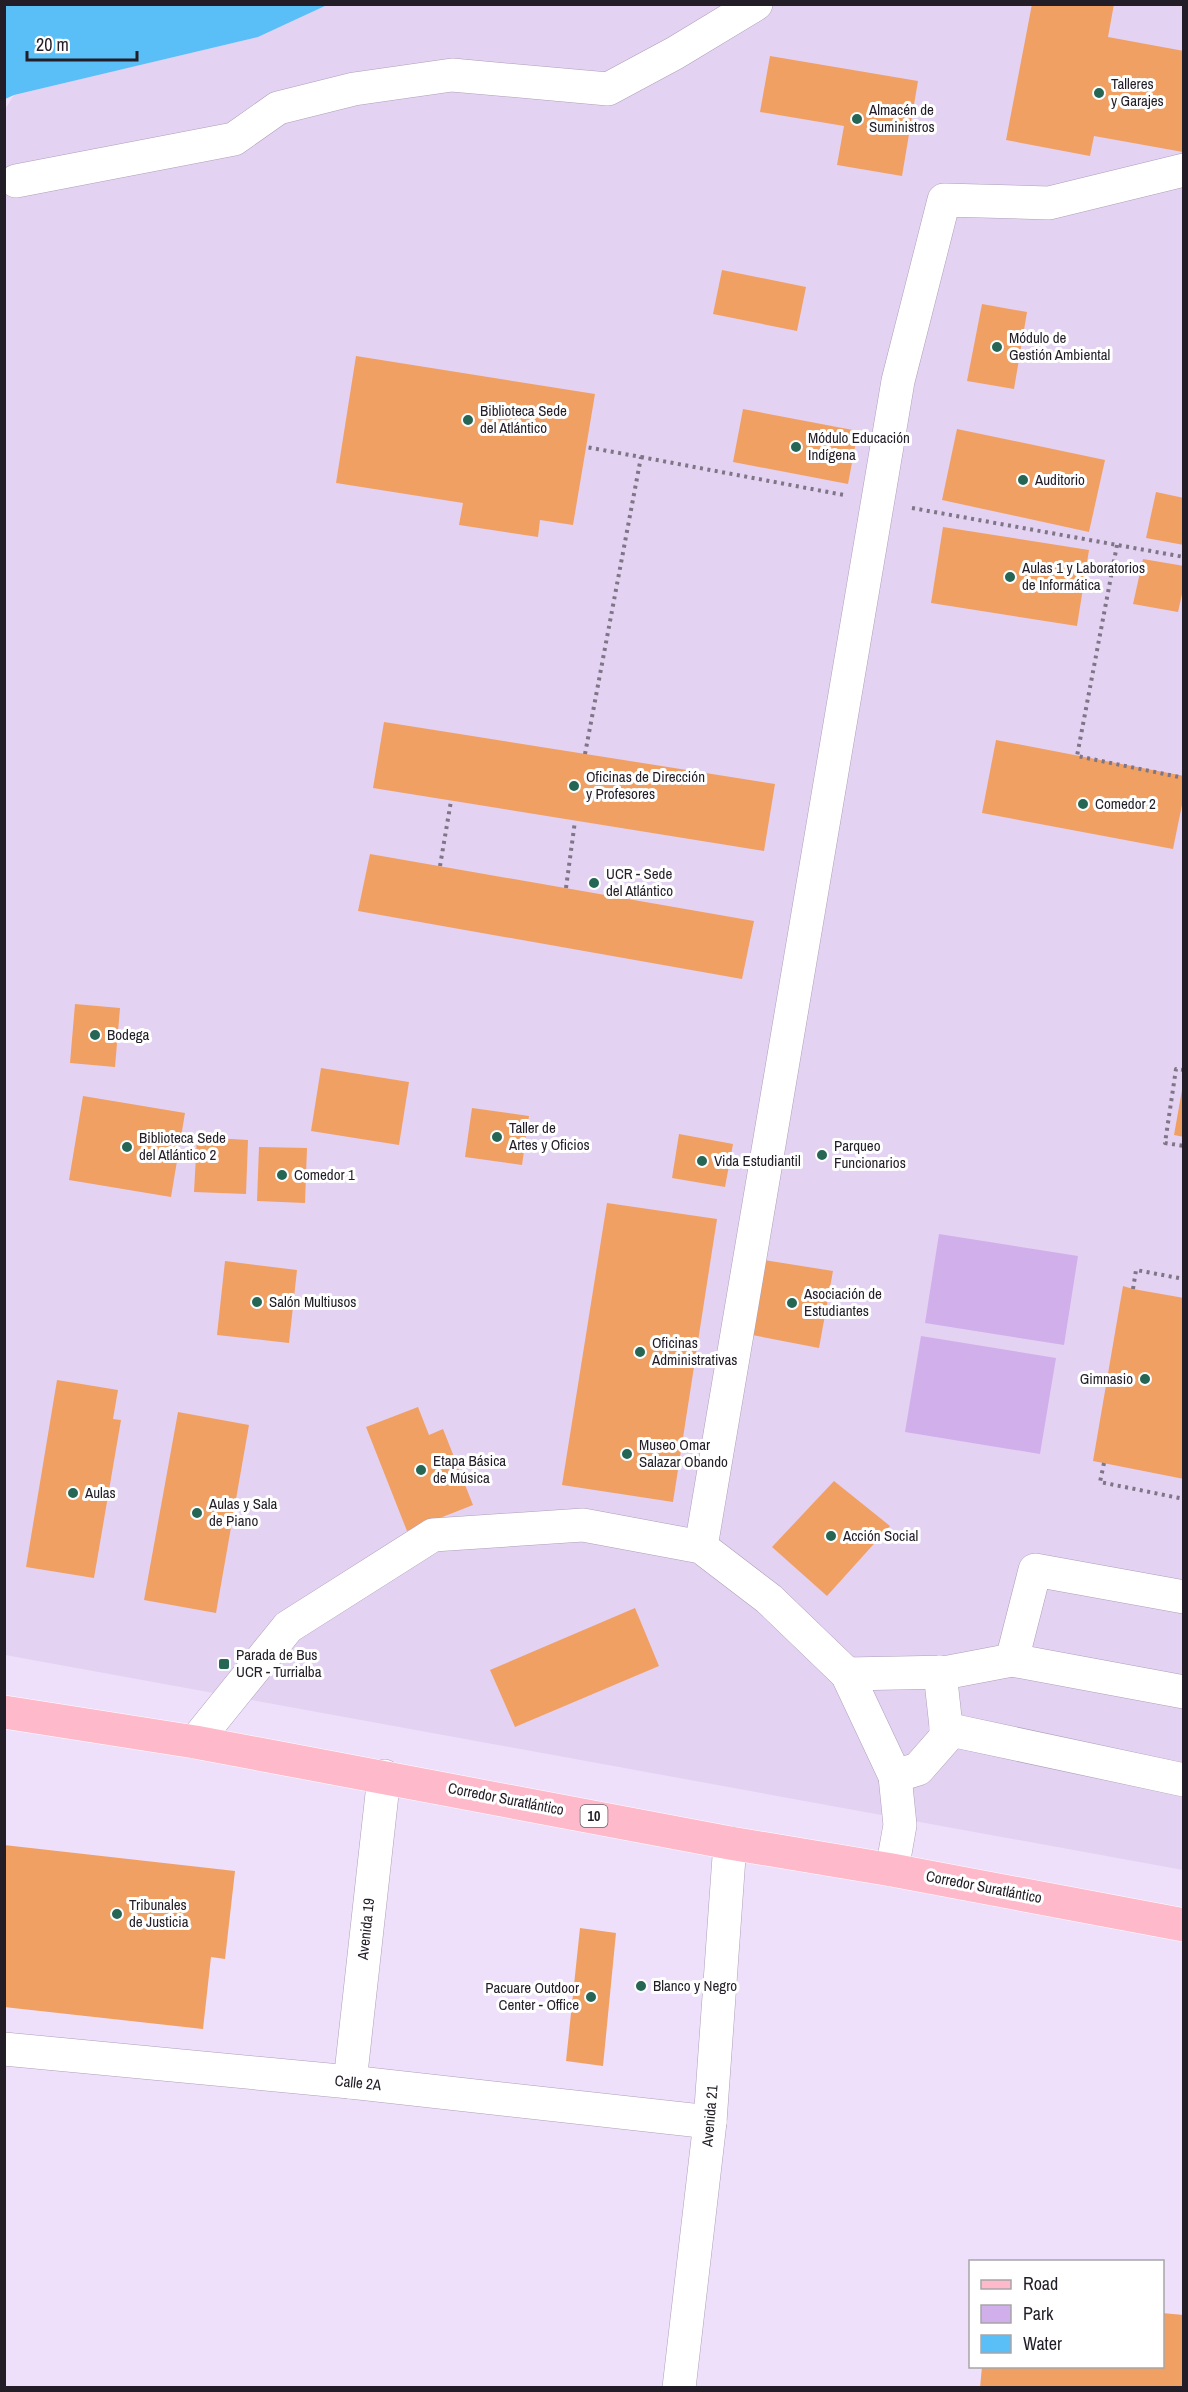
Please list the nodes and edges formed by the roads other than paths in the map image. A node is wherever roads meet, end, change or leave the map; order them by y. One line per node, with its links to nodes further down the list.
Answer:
1 (756, 4): 3 (street)
2 (1184, 170): 4 (street)
3 (16, 181)
4 (701, 1547): 8 (street); 12 (street)
5 (1184, 1597): 6 (street)
6 (1012, 1660): 7 (street); 9 (street)
7 (940, 1672): 8 (street); 11 (street)
8 (848, 1674): 14 (street)
9 (1184, 1692)
10 (4, 1712): 12 (main road, Corredor Suratlántico / 10)
11 (946, 1730): 14 (street); 15 (street)
12 (195, 1742): 13 (main road, Corredor Suratlántico / 10)
13 (384, 1776): 16 (main road, Corredor Suratlántico / 10); 20 (street, Avenida 19)
14 (895, 1776): 17 (street)
15 (1184, 1780)
16 (730, 1843): 17 (main road, Corredor Suratlántico / 10); 21 (street, Avenida 21)
17 (892, 1870): 18 (main road, Corredor Suratlántico / 10)
18 (1184, 1925)
19 (4, 2049): 20 (street, Calle 2A)
20 (350, 2082): 21 (street, Calle 2A)
21 (710, 2122): 22 (street, Avenida 21)
22 (679, 2388)

